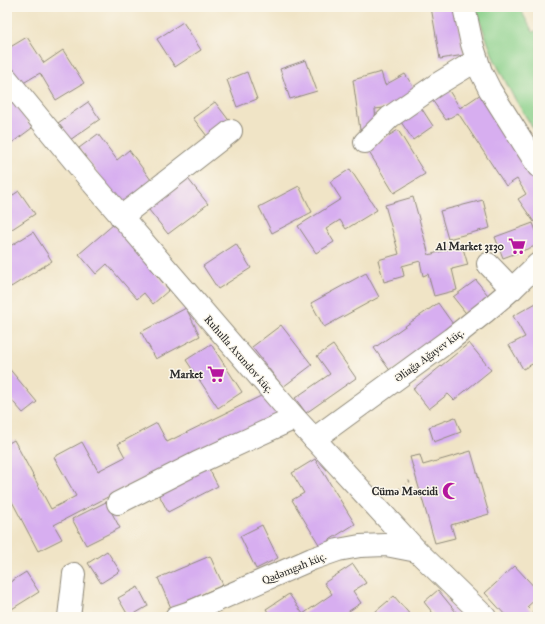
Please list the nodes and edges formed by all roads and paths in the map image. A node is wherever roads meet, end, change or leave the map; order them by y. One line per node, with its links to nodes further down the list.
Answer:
1 (464, 7): 2 (street)
2 (477, 60): 5 (street); 6 (street)
3 (7, 79): 7 (street, Ruhulla Axundov küç.)
4 (231, 131): 7 (street)
5 (365, 142)
6 (538, 166)
7 (121, 217): 11 (street, Ruhulla Axundov küç.)
8 (488, 264): 10 (street)
9 (538, 264): 10 (street, Əliağa Ağayev küç.)
10 (512, 289): 12 (street, Əliağa Ağayev küç.)
11 (295, 418): 12 (street, Ruhulla Axundov küç.); 13 (street)
12 (314, 439): 14 (street, Ruhulla Axundov küç.)
13 (118, 503)
14 (376, 507): 15 (street); 16 (street, Ruhulla Axundov küç.)
15 (360, 546): 16 (street, Qədəmgah küç.); 19 (street, Qədəmgah küç.)
16 (417, 551): 20 (street, Ruhulla Axundov küç.)
17 (74, 574): 18 (street)
18 (69, 617)
19 (176, 617)
20 (485, 617)

